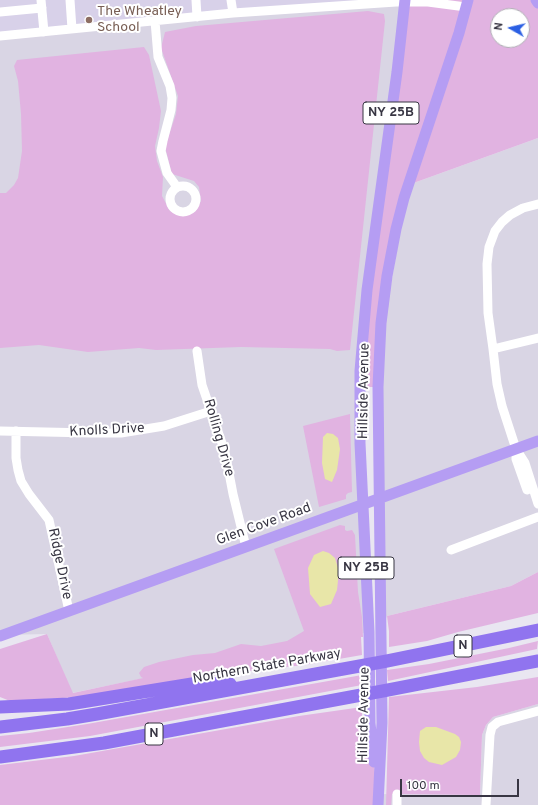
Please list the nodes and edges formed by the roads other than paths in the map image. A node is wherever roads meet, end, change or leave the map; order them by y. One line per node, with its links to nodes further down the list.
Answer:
1 (70, 0): 14 (street)
2 (196, 0): 12 (street)
3 (231, 0): 11 (street)
4 (536, 0): 7 (main road)
5 (405, 1): 6 (street); 9 (street); 29 (main road, Hillside Avenue / NY 25B)
6 (355, 3): 11 (street)
7 (538, 3)
8 (42, 4): 10 (street); 15 (street)
9 (467, 4): 27 (main road, Hillside Avenue / NY 25B)
10 (0, 12)
11 (233, 13): 12 (street)
12 (197, 17): 13 (street)
13 (155, 21): 14 (street); 17 (street)
14 (72, 29): 15 (street)
15 (44, 32): 16 (street)
16 (0, 36)
17 (177, 187)
18 (538, 204): 20 (street)
19 (538, 338): 20 (street)
20 (493, 349): 26 (street)
21 (197, 351): 22 (street, Rolling Drive)
22 (211, 411): 24 (street, Knolls Drive); 32 (street, Rolling Drive)
23 (0, 431): 24 (street, Knolls Drive)
24 (16, 431): 34 (street, Ridge Drive)
25 (538, 441): 26 (main road, Glen Cove Road)
26 (516, 449): 27 (main road, Glen Cove Road); 28 (street); 30 (street)
27 (380, 499): 29 (main road, Glen Cove Road); 44 (main road, Hillside Avenue / NY 25B)
28 (538, 504)
29 (363, 505): 32 (main road, Glen Cove Road); 44 (main road, Hillside Avenue / NY 25B)
30 (538, 514)
31 (538, 517): 33 (street)
32 (246, 547): 34 (main road, Glen Cove Road)
33 (451, 550)
34 (69, 611): 36 (main road, Glen Cove Road)
35 (538, 630): 38 (highway, Northern State Parkway / N)
36 (0, 636)
37 (538, 661): 42 (highway, N)
38 (254, 685): 39 (highway); 41 (highway, Northern State Parkway / N)
39 (3, 706)
40 (538, 711): 46 (street)
41 (0, 727)
42 (0, 757)
43 (397, 794): 45 (street)
44 (378, 800)
45 (396, 805)
46 (486, 805)

